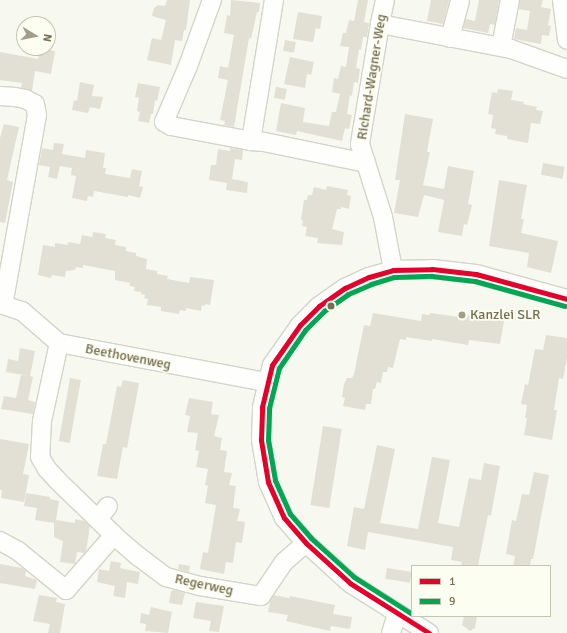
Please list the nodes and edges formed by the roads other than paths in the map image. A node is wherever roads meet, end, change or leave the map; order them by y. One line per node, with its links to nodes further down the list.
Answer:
1 (212, 0): 13 (street)
2 (274, 0): 13 (street)
3 (385, 0): 7 (street, Richard-Wagner-Weg)
4 (460, 0): 8 (street)
5 (510, 0): 10 (street)
6 (562, 0): 9 (street)
7 (380, 24): 8 (street); 14 (street, Richard-Wagner-Weg)
8 (450, 38): 10 (street)
9 (567, 40)
10 (501, 47): 11 (street)
11 (567, 69)
12 (0, 96): 17 (street)
13 (251, 141): 14 (street)
14 (366, 163): 15 (street, Richard-Wagner-Weg)
15 (393, 270): 16 (street); 19 (street)
16 (567, 299)
17 (1, 305): 18 (street)
18 (58, 343): 19 (street, Beethovenweg); 20 (street, Regerweg)
19 (266, 382): 22 (street)
20 (114, 535): 21 (street); 22 (street, Regerweg)
21 (0, 541)
22 (306, 543): 23 (street)
23 (397, 614): 24 (street); 25 (street)
24 (391, 633)
25 (429, 633)

